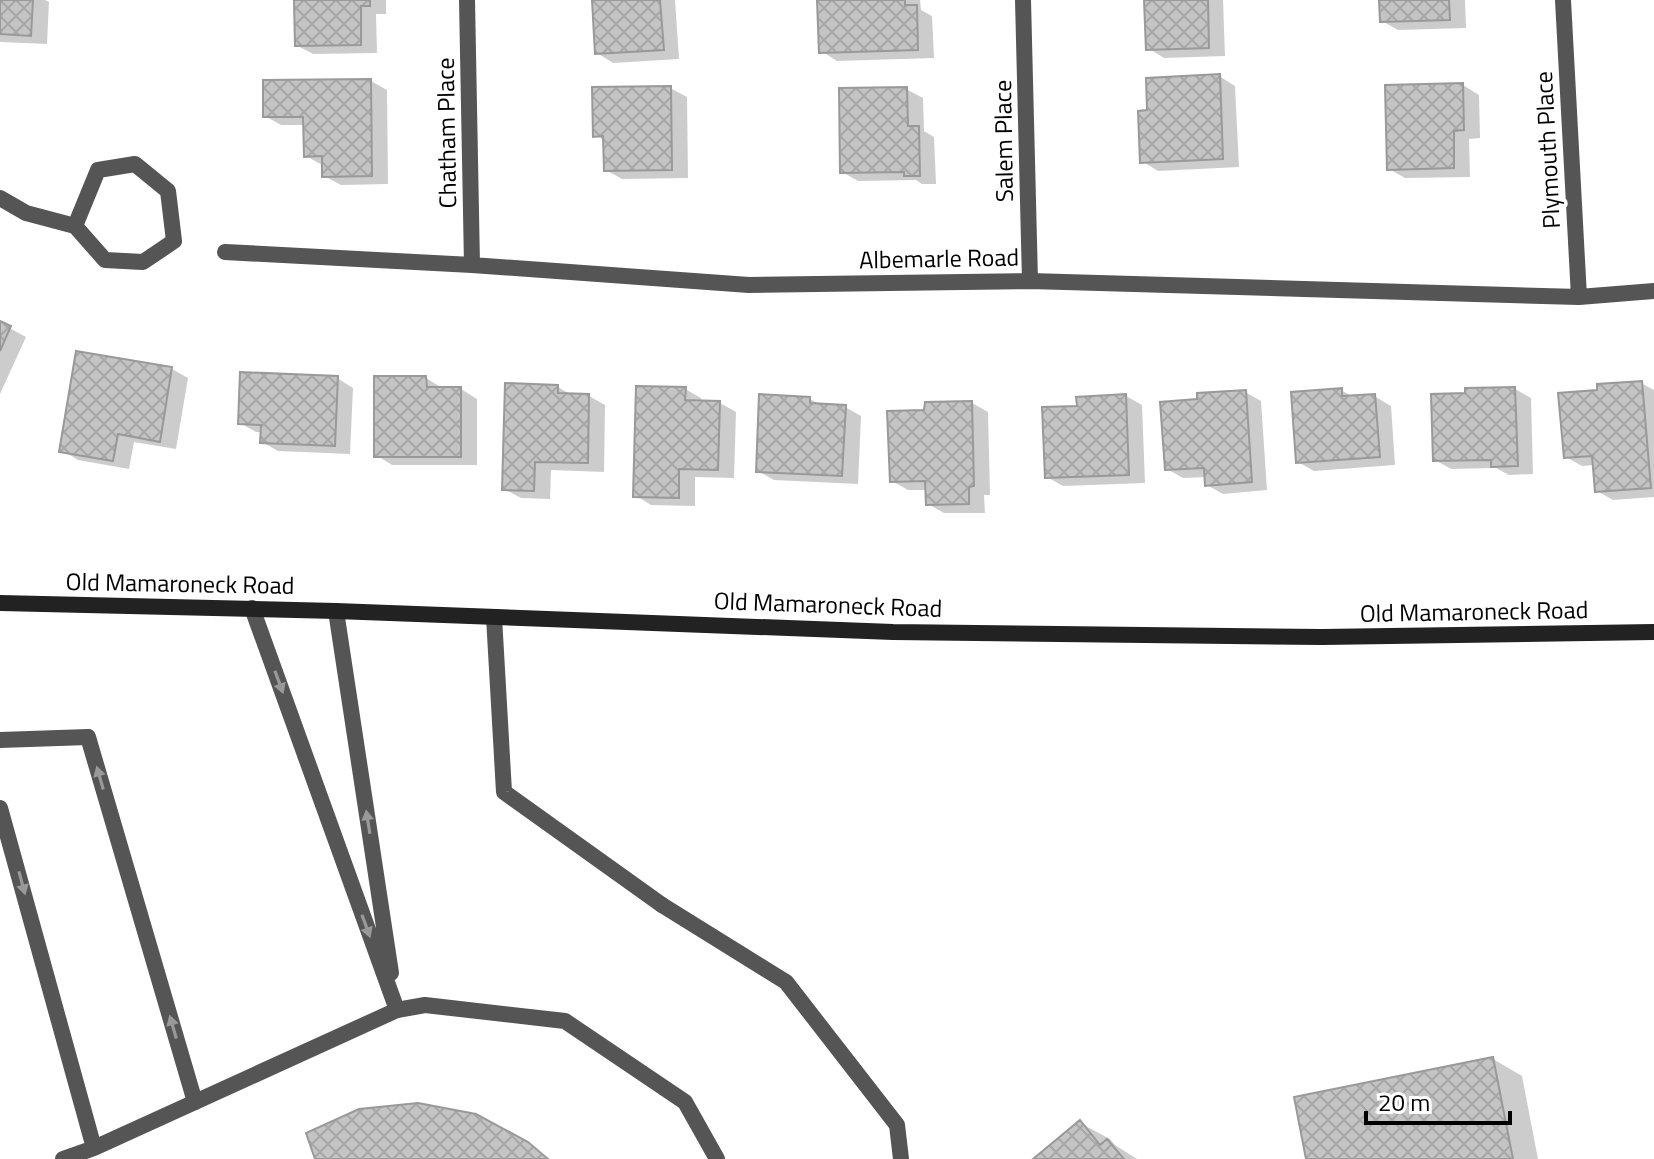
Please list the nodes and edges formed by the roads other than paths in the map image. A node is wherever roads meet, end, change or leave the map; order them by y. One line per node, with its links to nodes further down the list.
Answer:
1 (467, 0): 7 (street, Chatham Place)
2 (1023, 0): 8 (street, Salem Place)
3 (1563, 0): 10 (street, Plymouth Place)
4 (0, 198): 5 (street)
5 (75, 226): 5 (street)
6 (225, 252): 7 (street, Albemarle Road)
7 (472, 265): 8 (street, Albemarle Road)
8 (1030, 281): 10 (street, Albemarle Road)
9 (1654, 291): 10 (street, Albemarle Road)
10 (1579, 297)
11 (0, 603): 12 (main road, Old Mamaroneck Road)
12 (252, 608): 13 (main road, Old Mamaroneck Road); 18 (street, one-way to 18)
13 (336, 611): 14 (main road, Old Mamaroneck Road); 18 (street, one-way to 13)
14 (494, 617): 15 (main road, Old Mamaroneck Road); 23 (street)
15 (1654, 632)
16 (0, 740): 19 (street, one-way to 16)
17 (0, 808): 20 (street, one-way to 20)
18 (397, 1010): 19 (street); 22 (street)
19 (195, 1102): 20 (street)
20 (94, 1148): 21 (street)
21 (63, 1159)
22 (717, 1159)
23 (901, 1159)

